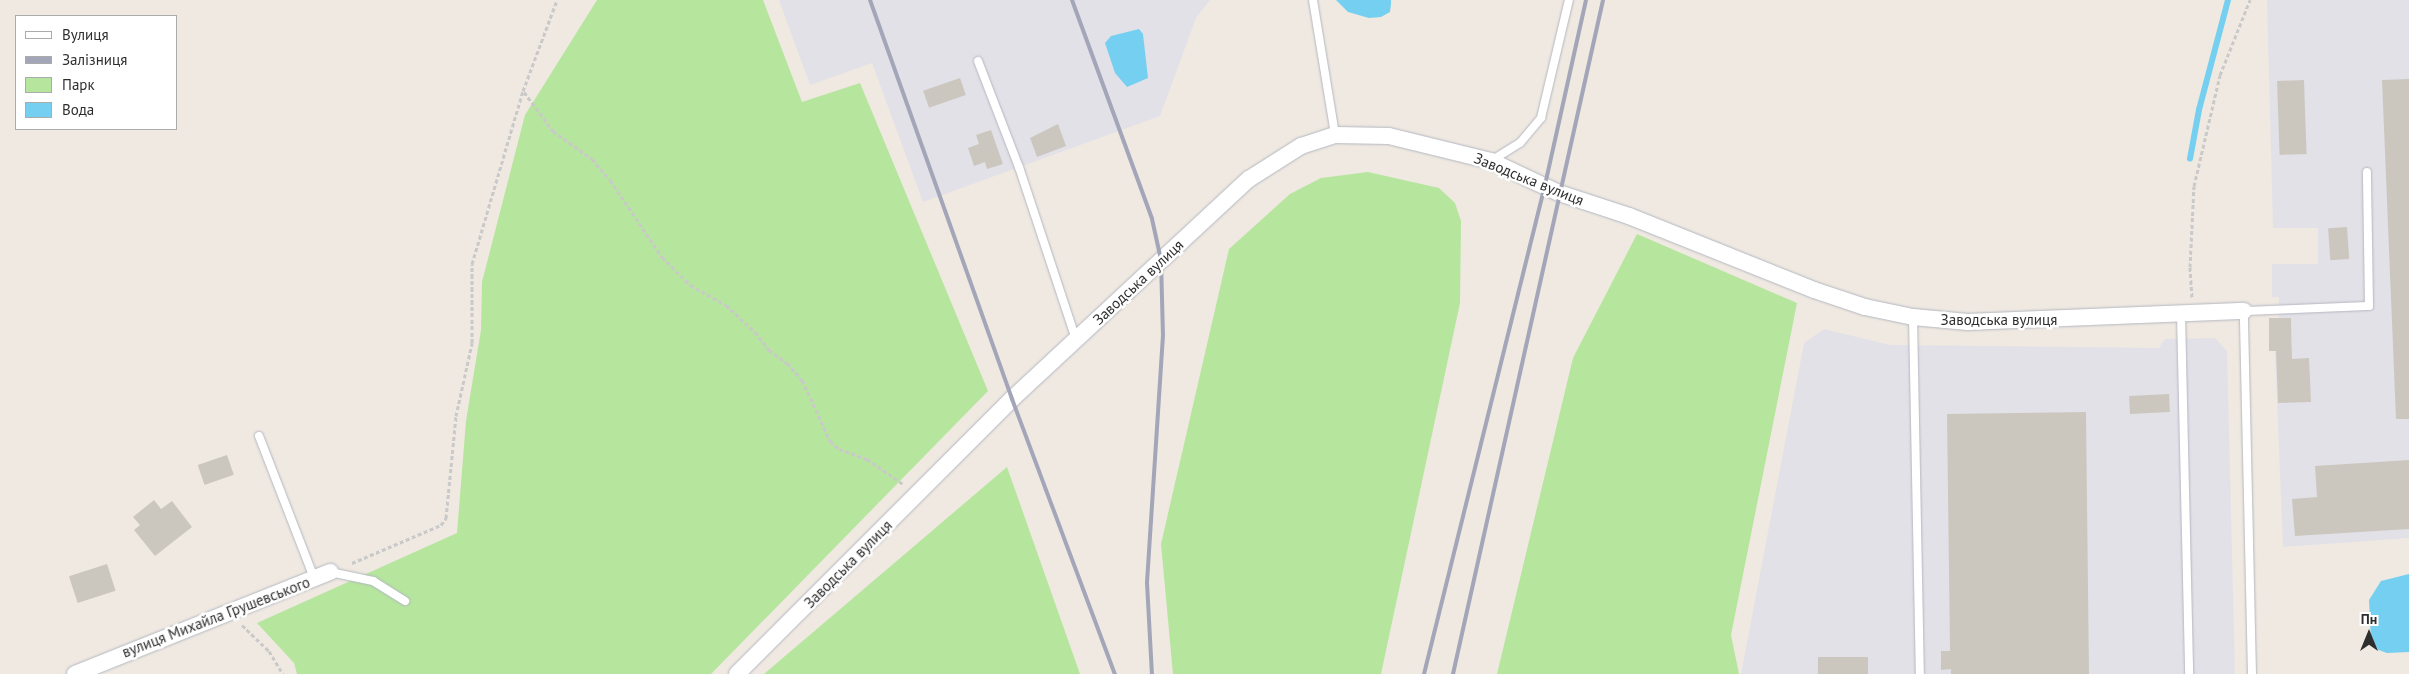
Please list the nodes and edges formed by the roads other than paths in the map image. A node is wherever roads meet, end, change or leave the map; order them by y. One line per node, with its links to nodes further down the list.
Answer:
1 (1313, 0): 4 (lane)
2 (1569, 0): 5 (lane)
3 (978, 60): 10 (lane)
4 (1335, 135): 5 (street, Заводська вулиця); 10 (street, Заводська вулиця)
5 (1491, 161): 9 (street, Заводська вулиця)
6 (2367, 172): 8 (lane)
7 (2187, 311): 8 (street, Заводська вулиця); 9 (street, Заводська вулиця); 18 (lane)
8 (2244, 311): 19 (lane)
9 (1913, 317): 17 (lane)
10 (1076, 339): 16 (street, Заводська вулиця)
11 (259, 436): 13 (lane)
12 (330, 572): 13 (street, вулиця Михайла Грушевського); 14 (lane)
13 (314, 578): 15 (street, вулиця Михайла Грушевського)
14 (405, 601)
15 (75, 674)
16 (737, 674)
17 (1920, 674)
18 (2189, 674)
19 (2252, 674)

